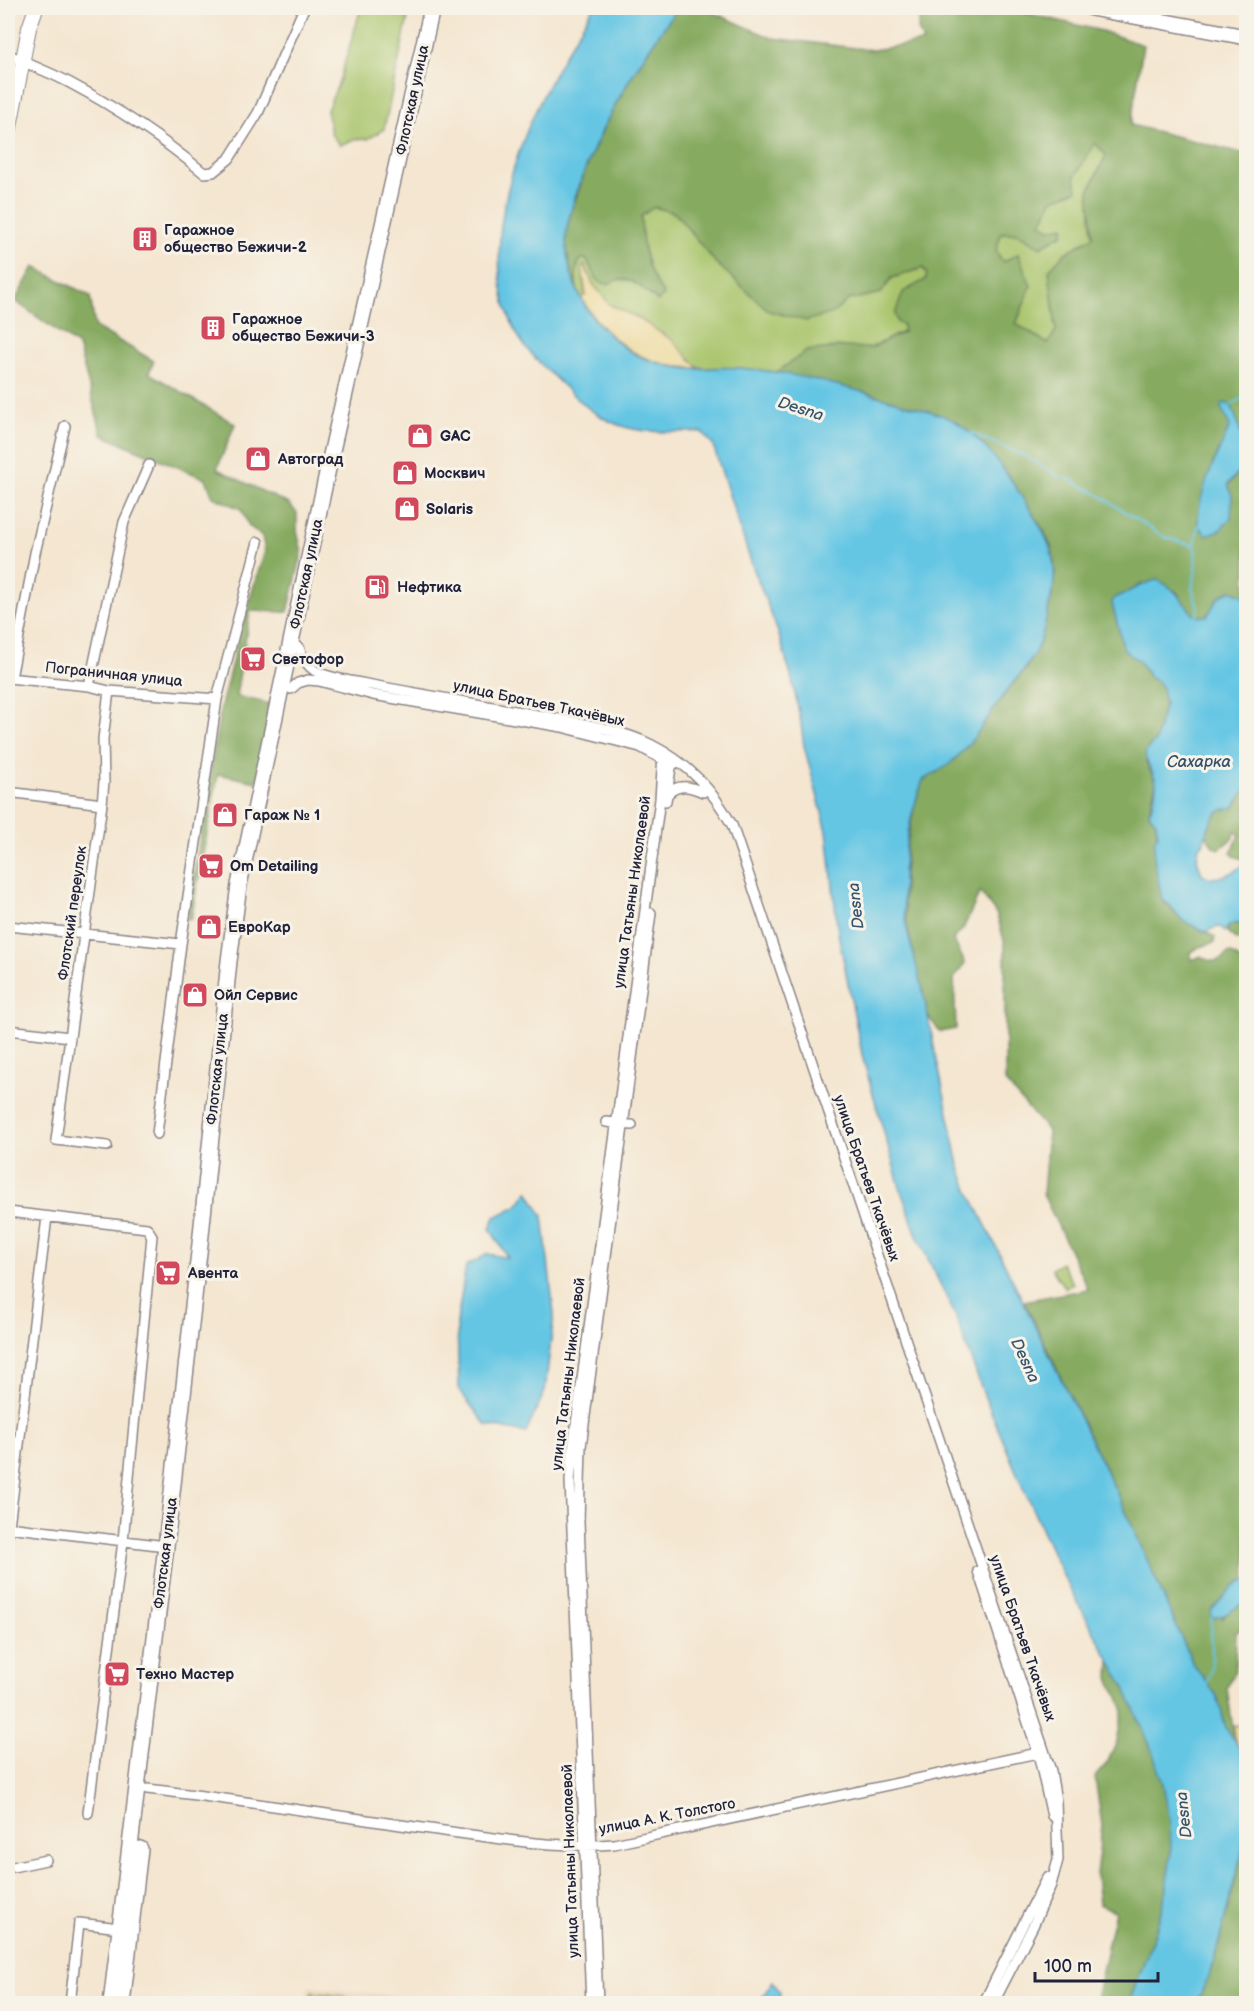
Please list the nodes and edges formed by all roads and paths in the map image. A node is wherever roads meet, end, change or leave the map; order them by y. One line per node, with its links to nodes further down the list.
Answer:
1 (36, 8): 10 (street)
2 (304, 8): 10 (street)
3 (432, 8): 39 (main road, Флотская улица)
4 (441, 8): 15 (main road, Флотская улица)
5 (1092, 8): 7 (main road)
6 (1127, 8): 7 (main road)
7 (1142, 16): 8 (main road)
8 (1246, 37)
9 (8, 54): 10 (street)
10 (22, 62): 11 (street)
11 (8, 137)
12 (65, 426): 16 (street)
13 (149, 465): 17 (street)
14 (258, 542): 20 (street)
15 (299, 647): 18 (main road, Флотская улица); 21 (street, улица Братьев Ткачёвых)
16 (9, 678): 17 (street, Пограничная улица)
17 (89, 686): 19 (street, Пограничная улица)
18 (291, 689): 21 (street, улица Братьев Ткачёвых); 41 (main road, Флотская улица)
19 (109, 691): 20 (street, Пограничная улица); 25 (street, Флотский переулок)
20 (217, 699): 28 (street)
21 (665, 757): 23 (street, улица Братьев Ткачёвых); 24 (street, улица Татьяны Николаевой); 24 (street); 40 (street, улица Братьев Ткачёвых)
22 (8, 792): 25 (street)
23 (704, 792): 24 (street); 40 (street, улица Братьев Ткачёвых)
24 (664, 795): 32 (street, улица Татьяны Николаевой)
25 (102, 804): 27 (street, Флотский переулок)
26 (8, 926): 27 (street)
27 (84, 935): 28 (street); 30 (street, Флотский переулок)
28 (181, 944): 33 (street)
29 (8, 1030): 30 (street)
30 (70, 1037): 34 (street, Флотский переулок)
31 (606, 1122): 32 (street)
32 (624, 1124): 43 (street, улица Татьяны Николаевой)
33 (157, 1134)
34 (107, 1146)
35 (8, 1212): 36 (street)
36 (47, 1217): 37 (street); 38 (street)
37 (8, 1529): 38 (street)
38 (123, 1541): 39 (street); 42 (street)
39 (166, 1546): 46 (main road, Флотская улица)
40 (1041, 1752): 43 (street, улица А. К. Толстого); 52 (street, улица Братьев Ткачёвых); 53 (street, улица Братьев Ткачёвых)
41 (147, 1789): 43 (street, улица А. К. Толстого); 49 (main road, Флотская улица)
42 (88, 1813)
43 (588, 1846): 50 (street, улица Татьяны Николаевой); 51 (street, улица Татьяны Николаевой)
44 (46, 1860): 45 (street)
45 (8, 1868)
46 (119, 1928): 47 (street); 48 (main road, Флотская улица)
47 (70, 2004)
48 (111, 2004)
49 (122, 2004)
50 (591, 2004)
51 (598, 2004)
52 (982, 2004)
53 (993, 2004)

